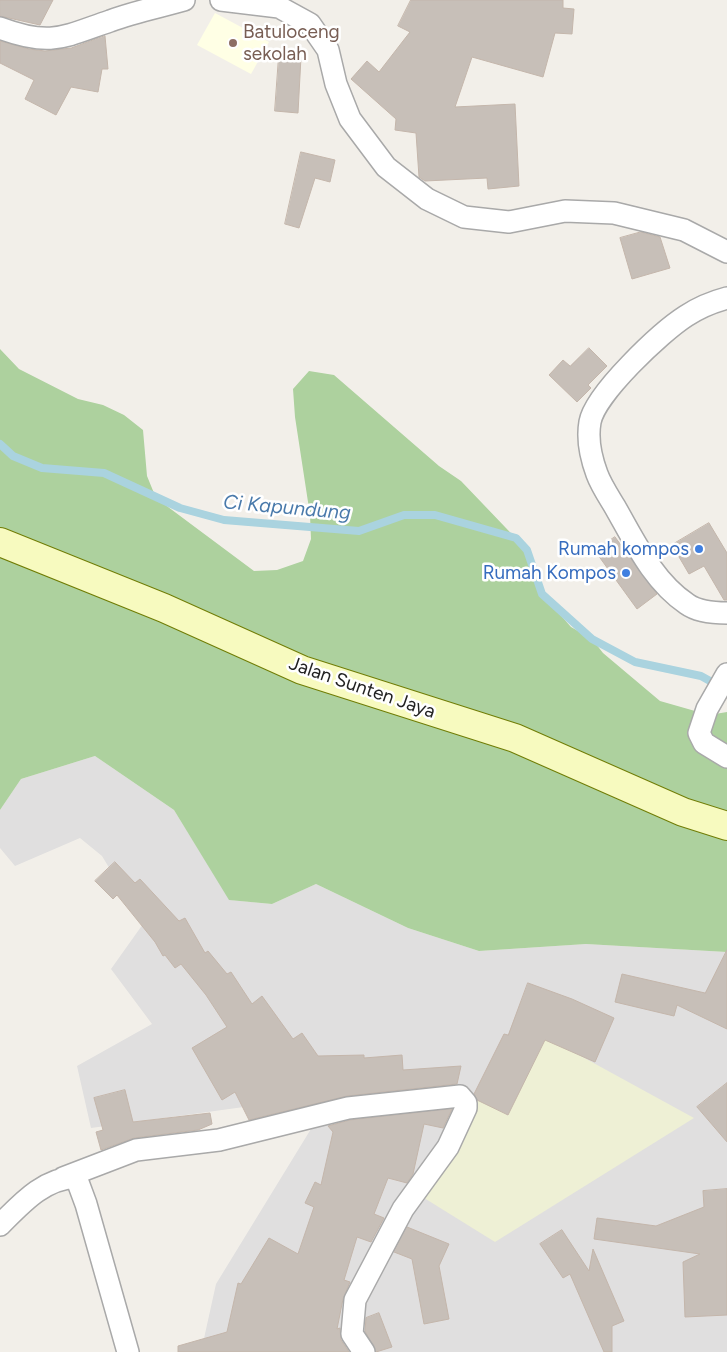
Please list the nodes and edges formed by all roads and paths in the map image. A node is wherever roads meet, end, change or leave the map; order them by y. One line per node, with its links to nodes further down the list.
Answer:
1 (184, 0): 3 (street)
2 (221, 0): 4 (street)
3 (0, 28)
4 (727, 252)
5 (727, 298): 7 (street)
6 (0, 542): 10 (main road, Jalan Sunten Jaya)
7 (727, 614)
8 (727, 674): 9 (street)
9 (727, 757)
10 (727, 826)
11 (63, 1178): 12 (street); 13 (street); 14 (street)
12 (0, 1225)
13 (128, 1352)
14 (364, 1352)

